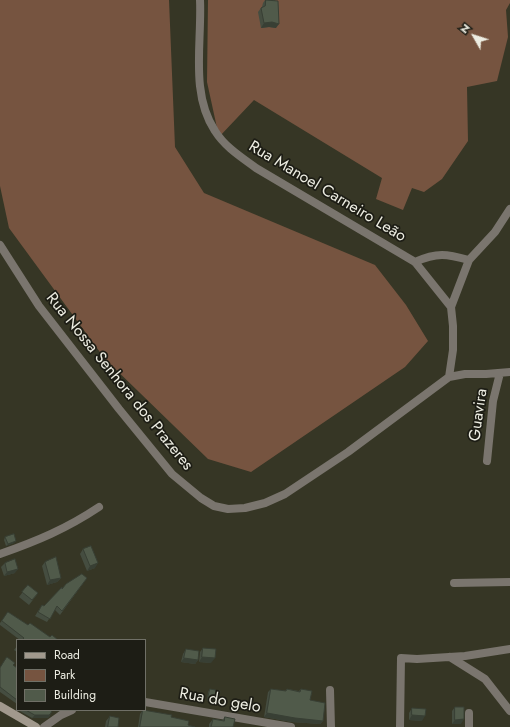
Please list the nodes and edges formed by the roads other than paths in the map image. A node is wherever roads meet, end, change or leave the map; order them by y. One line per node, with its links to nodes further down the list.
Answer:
1 (200, 0): 5 (street, Rua Manoel Carneiro Leão)
2 (510, 209): 4 (street)
3 (0, 245): 9 (street, Rua Nossa Senhora dos Prazeres)
4 (470, 260): 5 (street); 6 (street)
5 (415, 262): 6 (street, Rua Manoel Carneiro Leão)
6 (451, 307): 9 (street)
7 (510, 372): 8 (street)
8 (500, 373): 9 (street); 10 (street, Guavira)
9 (449, 376)
10 (487, 461)
11 (99, 507): 12 (street)
12 (0, 554)
13 (454, 582): 14 (street)
14 (510, 582)
15 (510, 649): 16 (street)
16 (450, 657): 21 (street); 27 (street)
17 (330, 690): 26 (street)
18 (146, 702): 25 (street, Rua do gelo)
19 (0, 706): 23 (main road)
20 (70, 711): 24 (street)
21 (510, 711)
22 (469, 713): 28 (street)
23 (36, 727)
24 (44, 727)
25 (291, 727)
26 (331, 727)
27 (400, 727)
28 (469, 727)

